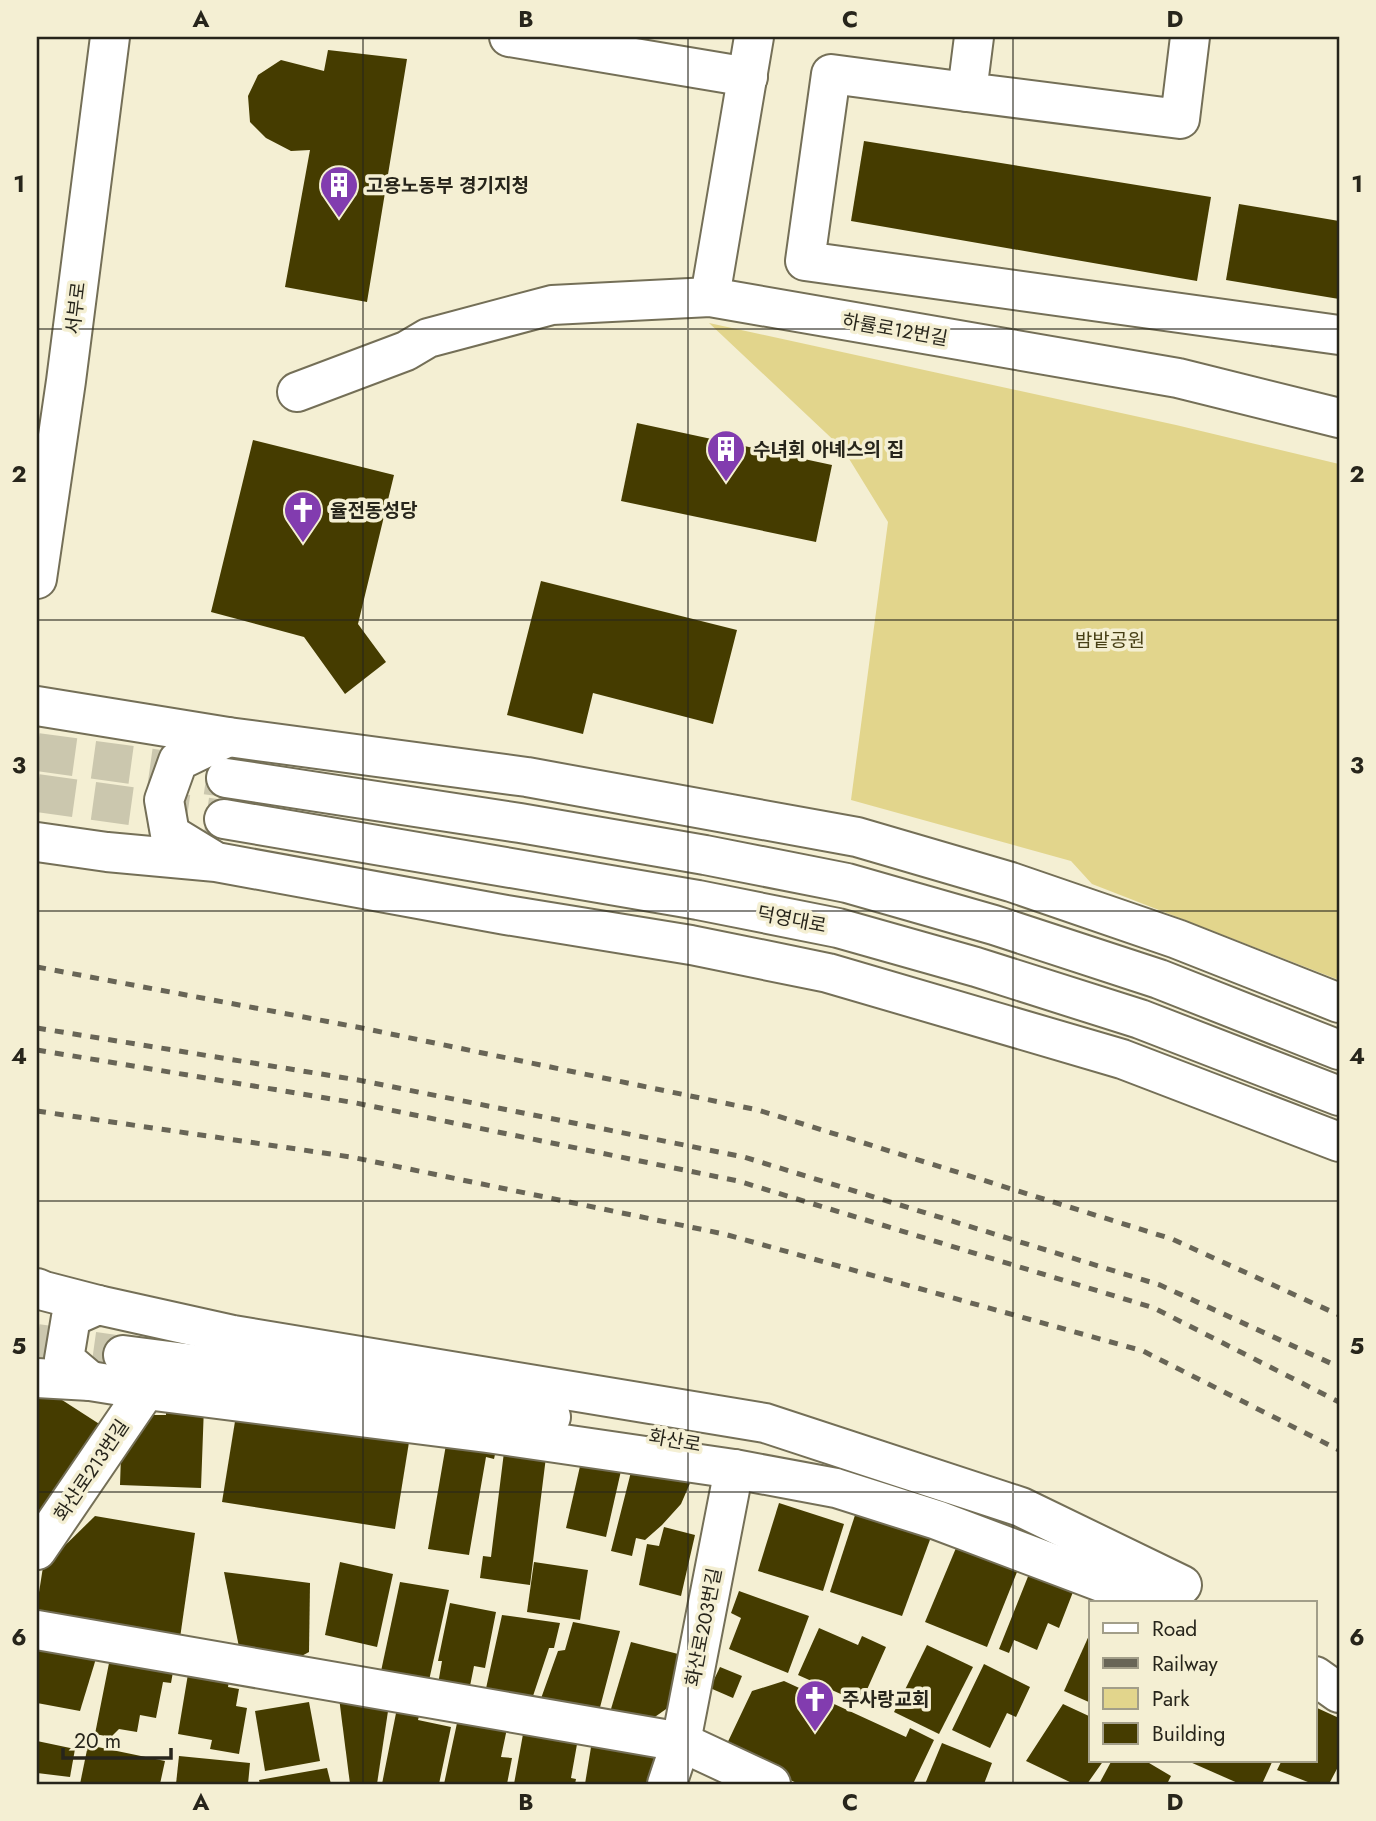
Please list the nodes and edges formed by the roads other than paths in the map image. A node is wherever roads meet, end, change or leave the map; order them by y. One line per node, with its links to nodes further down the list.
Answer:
1 (110, 37): 13 (street, 서부로)
2 (509, 37): 6 (street)
3 (754, 37): 7 (street)
4 (974, 37): 8 (street)
5 (1190, 37): 8 (street)
6 (599, 44): 7 (street)
7 (748, 77): 9 (street)
8 (967, 92): 10 (street)
9 (710, 297): 11 (street, 하률로12번길); 12 (street, 하률로12번길)
10 (1339, 335)
11 (298, 392)
12 (1339, 418)
13 (37, 579)
14 (37, 706): 15 (street)
15 (228, 737): 19 (street); 20 (street)
16 (226, 778): 21 (street)
17 (224, 819): 22 (street, 덕영대로)
18 (37, 842): 19 (street)
19 (216, 862): 23 (street)
20 (1339, 1003)
21 (1339, 1050)
22 (1339, 1096)
23 (1339, 1142)
24 (37, 1288): 25 (street)
25 (98, 1304): 28 (street); 32 (street)
26 (123, 1355): 32 (street, 화산로)
27 (37, 1378): 28 (street)
28 (90, 1381): 29 (street)
29 (146, 1390): 30 (street); 31 (street, 화산로213번길)
30 (734, 1468): 32 (street); 37 (street, 화산로203번길)
31 (37, 1550)
32 (1181, 1597)
33 (37, 1630): 37 (street)
34 (1316, 1677): 36 (street)
35 (1316, 1685): 36 (street)
36 (1339, 1696)
37 (681, 1742): 38 (street, 화산로203번길); 39 (street)
38 (667, 1784)
39 (771, 1784)

